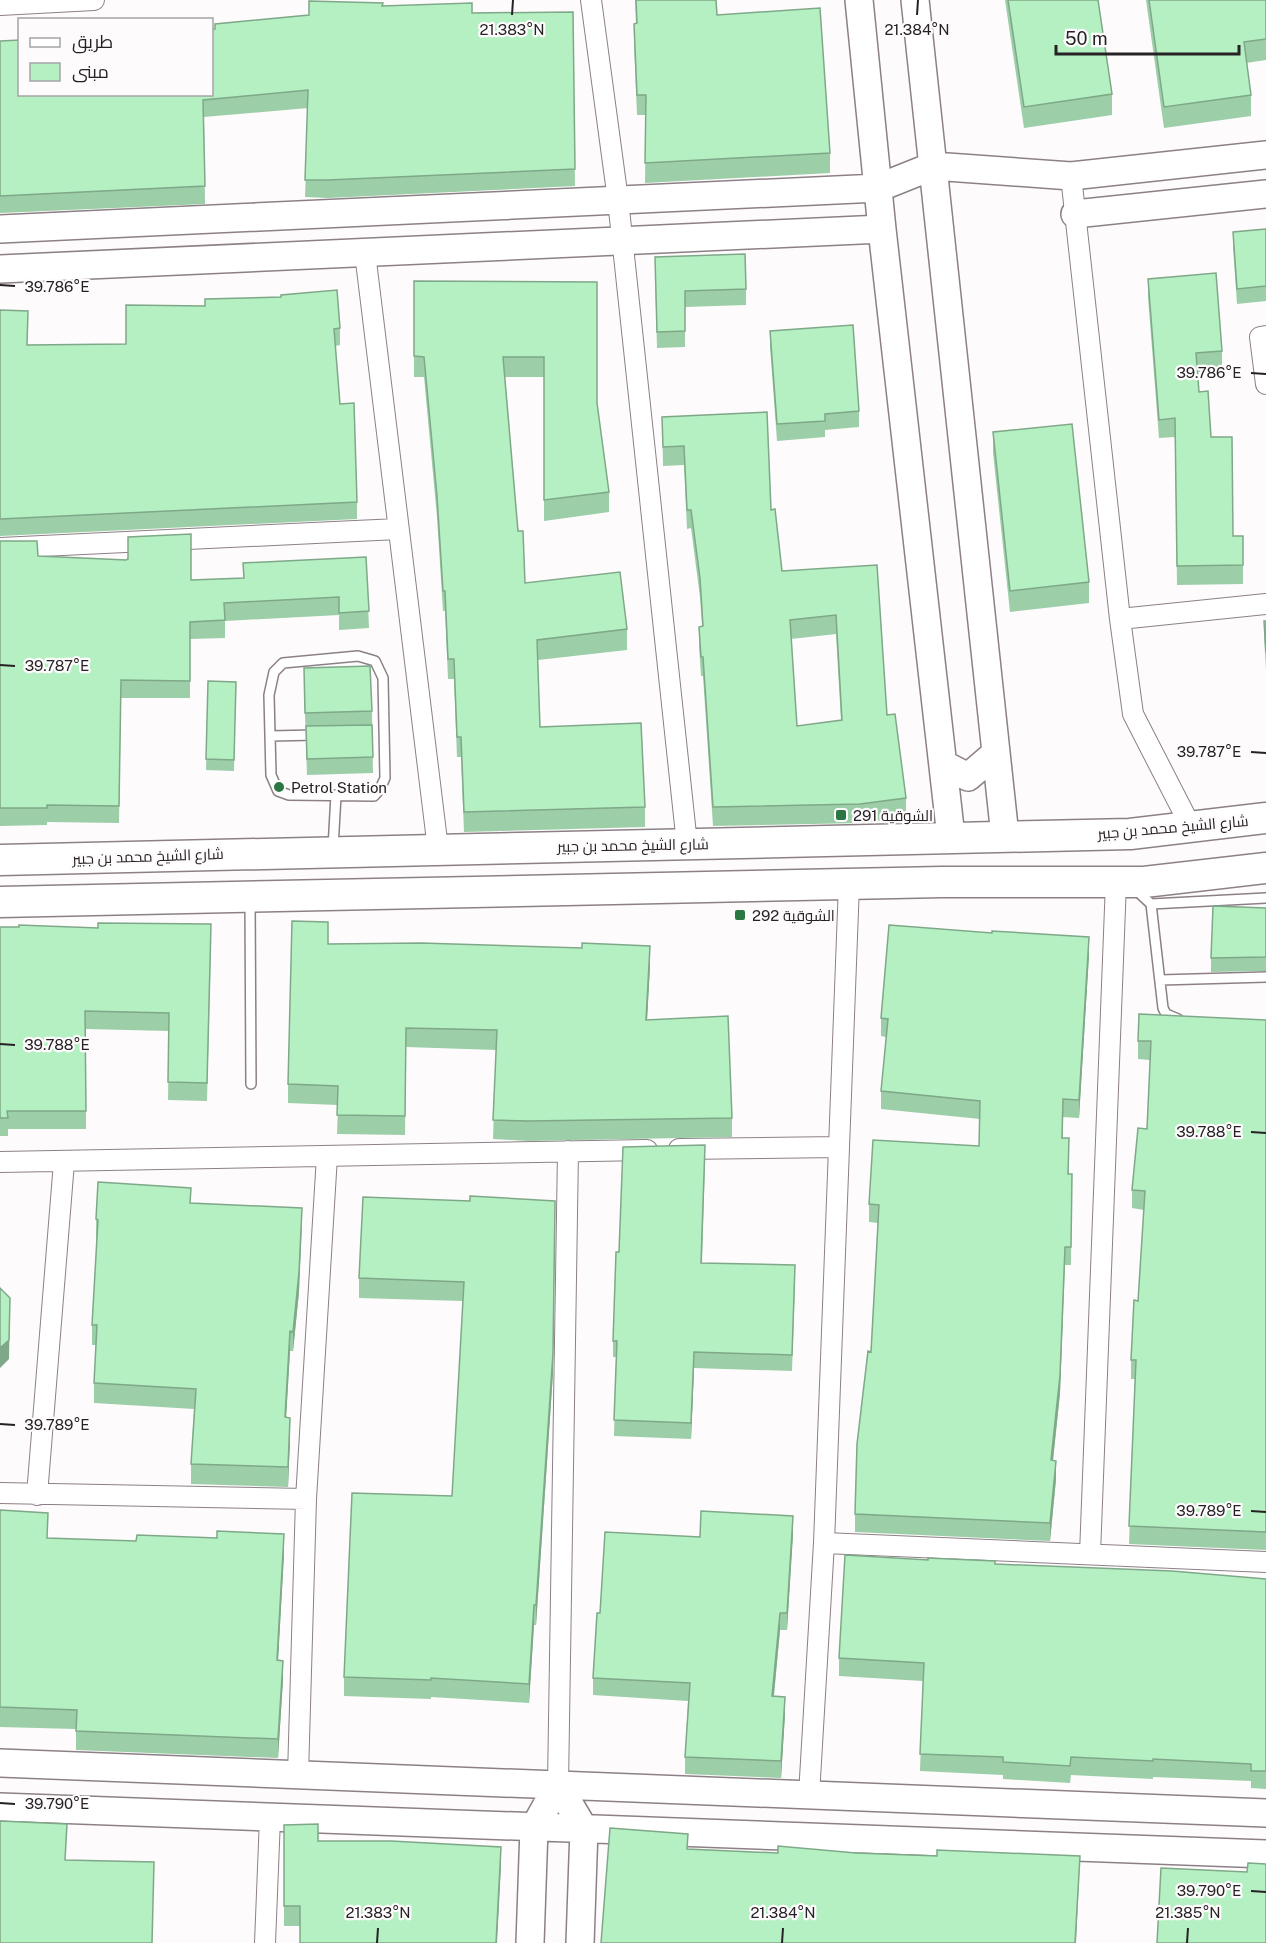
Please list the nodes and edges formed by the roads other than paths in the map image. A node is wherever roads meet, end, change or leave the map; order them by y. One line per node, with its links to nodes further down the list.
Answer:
1 (94, 0): 5 (street)
2 (591, 0): 11 (street)
3 (860, 0): 9 (street)
4 (915, 0): 7 (street)
5 (0, 5)
6 (1266, 155): 8 (street)
7 (933, 166): 8 (street); 9 (street); 28 (street)
8 (1071, 176): 12 (street)
9 (878, 188): 11 (street); 14 (street)
10 (1266, 194): 12 (street)
11 (618, 200): 13 (street); 15 (street)
12 (1075, 214): 23 (street)
13 (0, 229)
14 (882, 229): 15 (street); 29 (street)
15 (622, 241): 16 (street); 35 (street)
16 (365, 253): 17 (street); 20 (street)
17 (0, 269)
18 (1266, 336): 19 (street)
19 (1266, 384)
20 (398, 529): 21 (street); 36 (street)
21 (0, 548)
22 (1266, 604): 23 (street)
23 (1120, 619): 32 (street)
24 (373, 734): 25 (lane)
25 (384, 734): 27 (lane); 30 (lane)
26 (327, 735): 27 (lane)
27 (270, 736): 30 (lane)
28 (996, 753): 29 (street); 33 (street)
29 (943, 764): 34 (street)
30 (336, 795): 37 (lane)
31 (1266, 818): 32 (main road, شارع الشيخ محمد بن جبير)
32 (1191, 827): 33 (main road, شارع الشيخ محمد بن جبير)
33 (1005, 836): 34 (main road, شارع الشيخ محمد بن جبير)
34 (951, 837): 35 (main road, شارع الشيخ محمد بن جبير)
35 (687, 844): 36 (main road, شارع الشيخ محمد بن جبير)
36 (438, 849): 37 (main road, شارع الشيخ محمد بن جبير)
37 (333, 851): 38 (main road, شارع الشيخ محمد بن جبير)
38 (0, 860)
39 (1266, 868): 40 (main road)
40 (1122, 882): 41 (main road); 45 (lane); 59 (street)
41 (849, 884): 42 (main road); 50 (street)
42 (250, 897): 44 (main road); 49 (lane)
43 (1266, 897): 45 (lane)
44 (0, 902)
45 (1151, 904): 47 (lane)
46 (1266, 977): 47 (lane)
47 (1160, 980): 48 (lane)
48 (1185, 1020)
49 (251, 1084)
50 (838, 1147): 51 (street); 58 (street)
51 (568, 1151): 52 (street); 63 (street)
52 (327, 1156): 54 (street); 57 (street)
53 (0, 1162): 54 (street)
54 (64, 1162): 56 (street)
55 (0, 1493): 56 (street)
56 (37, 1495): 57 (street)
57 (306, 1499): 62 (street)
58 (824, 1543): 59 (street); 64 (street)
59 (1090, 1554): 60 (street)
60 (1266, 1562)
61 (0, 1763): 62 (street)
62 (298, 1775): 63 (street)
63 (558, 1785): 64 (street); 68 (street); 69 (street)
64 (809, 1795): 66 (street)
65 (0, 1807): 67 (street)
66 (1266, 1813)
67 (270, 1818): 68 (street); 71 (street)
68 (534, 1828): 69 (street); 72 (street)
69 (584, 1829): 70 (street); 73 (street)
70 (1266, 1854)
71 (265, 1943)
72 (530, 1943)
73 (580, 1943)

